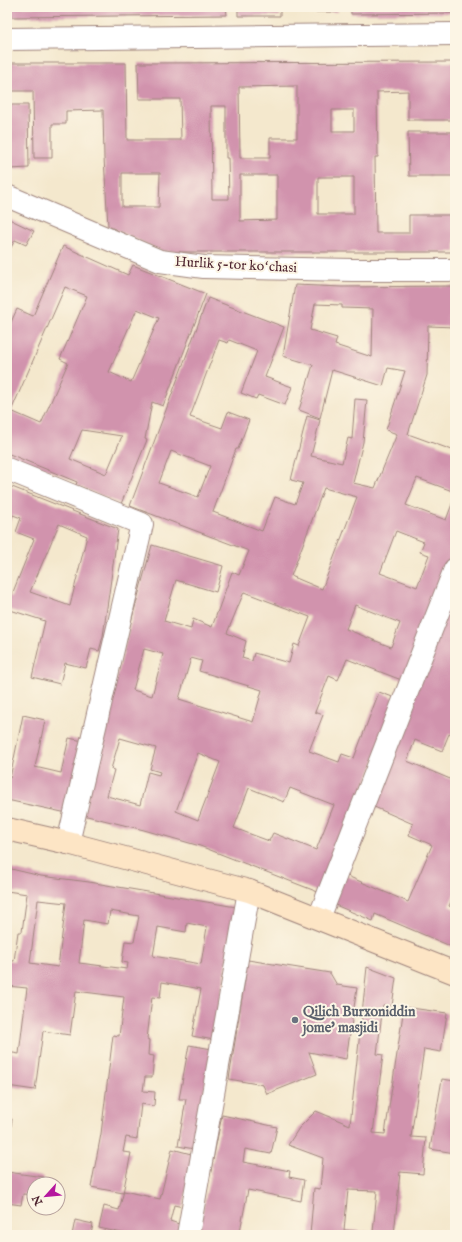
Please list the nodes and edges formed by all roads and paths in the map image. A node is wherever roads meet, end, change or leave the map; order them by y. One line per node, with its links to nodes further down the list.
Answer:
1 (455, 34): 2 (street)
2 (7, 38)
3 (7, 196): 4 (street, Hurlik 5-tor koʻchasi)
4 (455, 270)
5 (7, 470): 8 (street)
6 (455, 569): 10 (street)
7 (7, 829): 8 (street)
8 (68, 843): 9 (street)
9 (250, 891): 10 (street); 12 (street)
10 (319, 918): 11 (street)
11 (455, 973)
12 (188, 1235)

